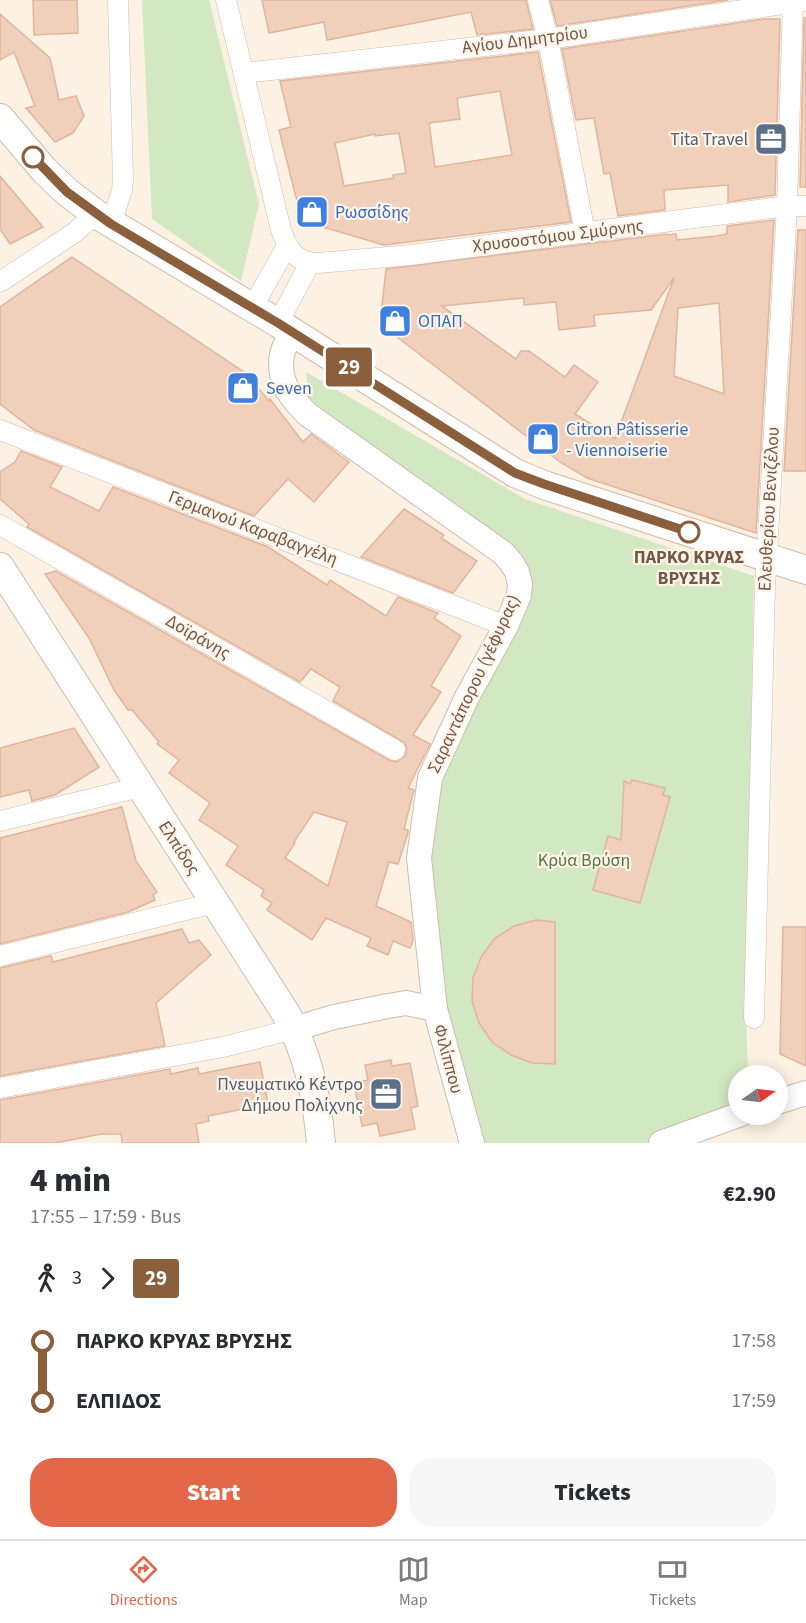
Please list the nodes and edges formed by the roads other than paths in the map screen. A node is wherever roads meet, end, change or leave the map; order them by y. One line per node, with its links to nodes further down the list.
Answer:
1 (118, 0): 9 (street)
2 (226, 0): 6 (street)
3 (538, 0): 5 (street)
4 (797, 1): 5 (street, Αγίου Δημητρίου); 8 (street, Ελευθερίου Βενιζέλου)
5 (548, 39): 6 (street, Αγίου Δημητρίου); 10 (street)
6 (244, 73): 11 (street)
7 (0, 118): 9 (main road)
8 (796, 206): 10 (street, Χρυσοστόμου Σμύρνης); 18 (street, Ελευθερίου Βενιζέλου)
9 (103, 219): 13 (street); 14 (main road)
10 (585, 233): 12 (street, Χρυσοστόμου Σμύρνης)
11 (287, 246): 12 (street); 14 (street)
12 (310, 263): 15 (street)
13 (0, 282)
14 (252, 308): 15 (main road)
15 (286, 328): 18 (main road); 21 (street, Σαραντάπορου (γέφυρας))
16 (0, 430): 21 (street, Γερμανού Καραβαγγέλη)
17 (0, 525): 22 (street, Δοϊράνης)
18 (766, 557): 19 (main road); 28 (street, Ελευθερίου Βενιζέλου)
19 (806, 570)
20 (3, 579): 23 (main road, Ελπίδος)
21 (506, 626): 27 (street, Σαραντάπορου (γέφυρας))
22 (395, 750)
23 (140, 787): 24 (street); 25 (main road, Ελπίδος)
24 (0, 821)
25 (214, 903): 26 (street); 29 (main road, Ελπίδος)
26 (0, 956)
27 (435, 1009): 29 (street, Φιλίππου); 36 (street, Φιλίππου)
28 (754, 1018)
29 (294, 1029): 30 (street); 35 (main road, Ελπίδος)
30 (0, 1088)
31 (806, 1093): 32 (street)
32 (788, 1099)
33 (728, 1122): 34 (street)
34 (705, 1135): 37 (street)
35 (321, 1143)
36 (472, 1143)
37 (661, 1143)

